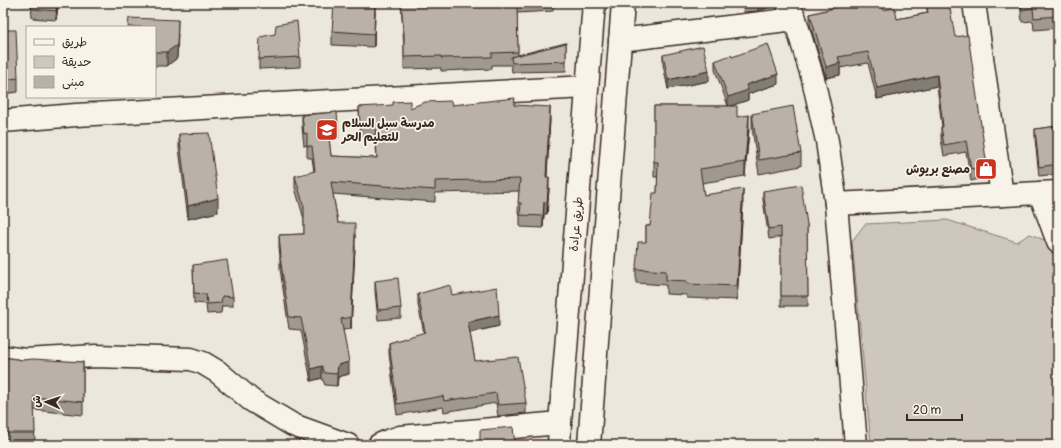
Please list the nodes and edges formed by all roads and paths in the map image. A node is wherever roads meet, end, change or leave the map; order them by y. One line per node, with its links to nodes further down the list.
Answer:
1 (594, 3): 6 (street, طريق عرادة)
2 (623, 3): 5 (street)
3 (974, 3): 9 (street)
4 (792, 11): 5 (street); 10 (street)
5 (620, 40): 13 (street)
6 (586, 87): 7 (street); 11 (street, طريق عرادة)
7 (3, 120)
8 (1049, 193): 9 (street); 12 (street)
9 (1002, 195): 10 (street)
10 (836, 204): 20 (street)
11 (574, 242): 13 (street); 15 (street, طريق عرادة)
12 (1058, 242)
13 (604, 244): 19 (street)
14 (3, 357): 16 (street)
15 (560, 423): 17 (street); 18 (street, طريق عرادة)
16 (348, 445)
17 (379, 445)
18 (559, 445)
19 (589, 445)
20 (856, 445)

